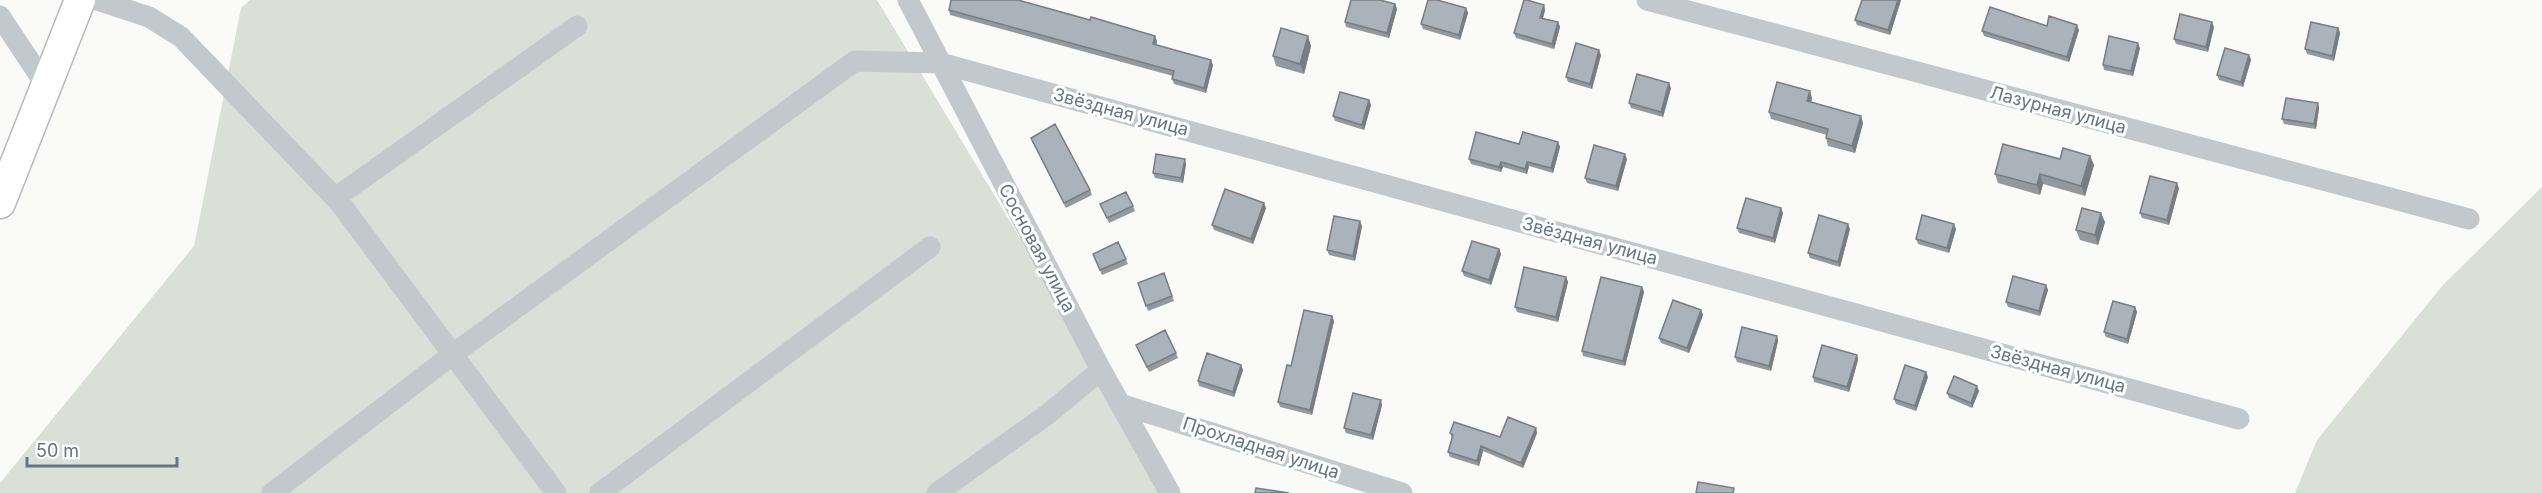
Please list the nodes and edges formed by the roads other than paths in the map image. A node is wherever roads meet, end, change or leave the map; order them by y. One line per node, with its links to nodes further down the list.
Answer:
1 (80, 0): 8 (street)
2 (97, 0): 10 (street)
3 (908, 0): 7 (street, Сосновая улица)
4 (1647, 0): 12 (street, Лазурная улица)
5 (0, 16): 8 (street)
6 (578, 26): 10 (street)
7 (940, 63): 14 (street, Звёздная улица); 15 (street, Сосновая улица); 17 (street, Звёздная улица)
8 (45, 84): 9 (street)
9 (7, 173): 11 (street)
10 (335, 198): 14 (street)
11 (0, 203)
12 (2469, 219)
13 (930, 247): 20 (street)
14 (453, 354): 18 (street, Звёздная улица); 19 (street)
15 (1101, 370): 16 (street, Сосновая улица); 21 (street)
16 (1120, 404): 22 (street, Сосновая улица); 23 (street, Прохладная улица)
17 (2240, 418)
18 (272, 493)
19 (556, 493)
20 (600, 493)
21 (937, 493)
22 (1170, 493)
23 (1402, 493)

